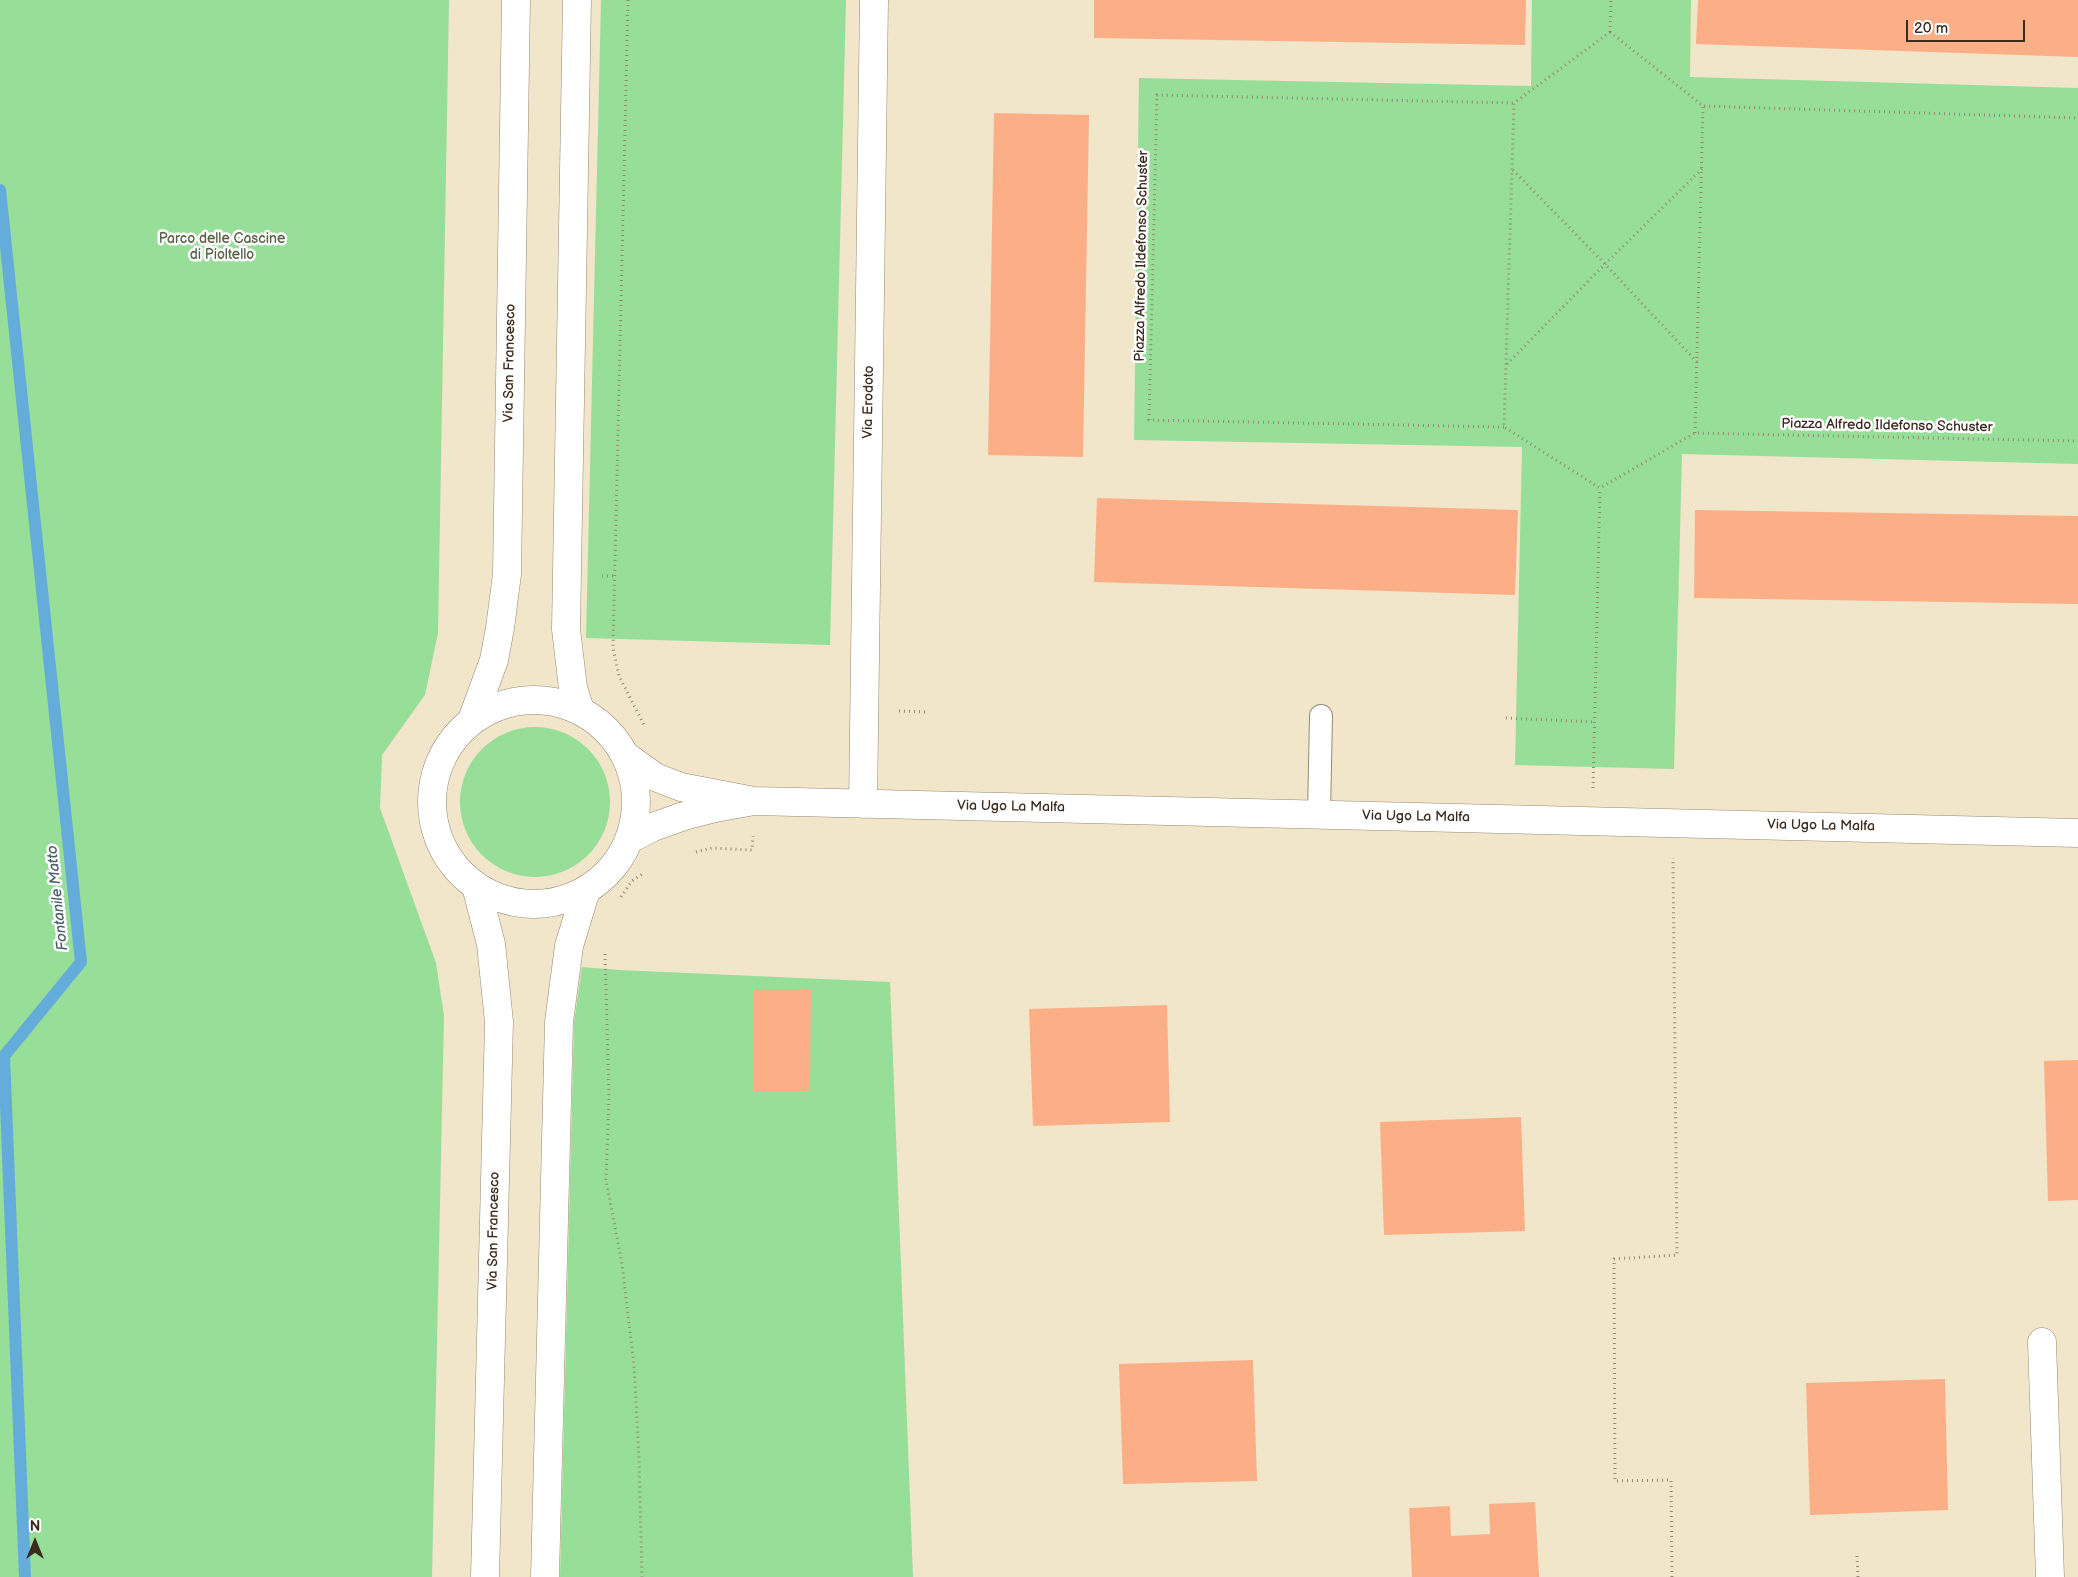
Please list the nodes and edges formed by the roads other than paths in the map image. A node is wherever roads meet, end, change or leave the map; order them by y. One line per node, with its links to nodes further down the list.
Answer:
1 (516, 0): 6 (street, Via San Francesco)
2 (577, 0): 4 (street)
3 (874, 0): 9 (street, Via Erodoto)
4 (580, 710): 6 (street); 7 (street)
5 (1321, 716): 10 (lane)
6 (472, 720): 13 (street)
7 (626, 756): 8 (street, Via Ugo La Malfa); 12 (street)
8 (754, 801): 9 (street, Via Ugo La Malfa); 12 (street, Via Ugo La Malfa)
9 (864, 804): 10 (street, Via Ugo La Malfa)
10 (1318, 815): 11 (street, Via Ugo La Malfa)
11 (2078, 833)
12 (630, 839): 14 (street)
13 (476, 886): 14 (street); 16 (street, Via San Francesco)
14 (586, 890): 17 (street)
15 (2042, 1342): 18 (street)
16 (486, 1577)
17 (545, 1577)
18 (2050, 1577)

